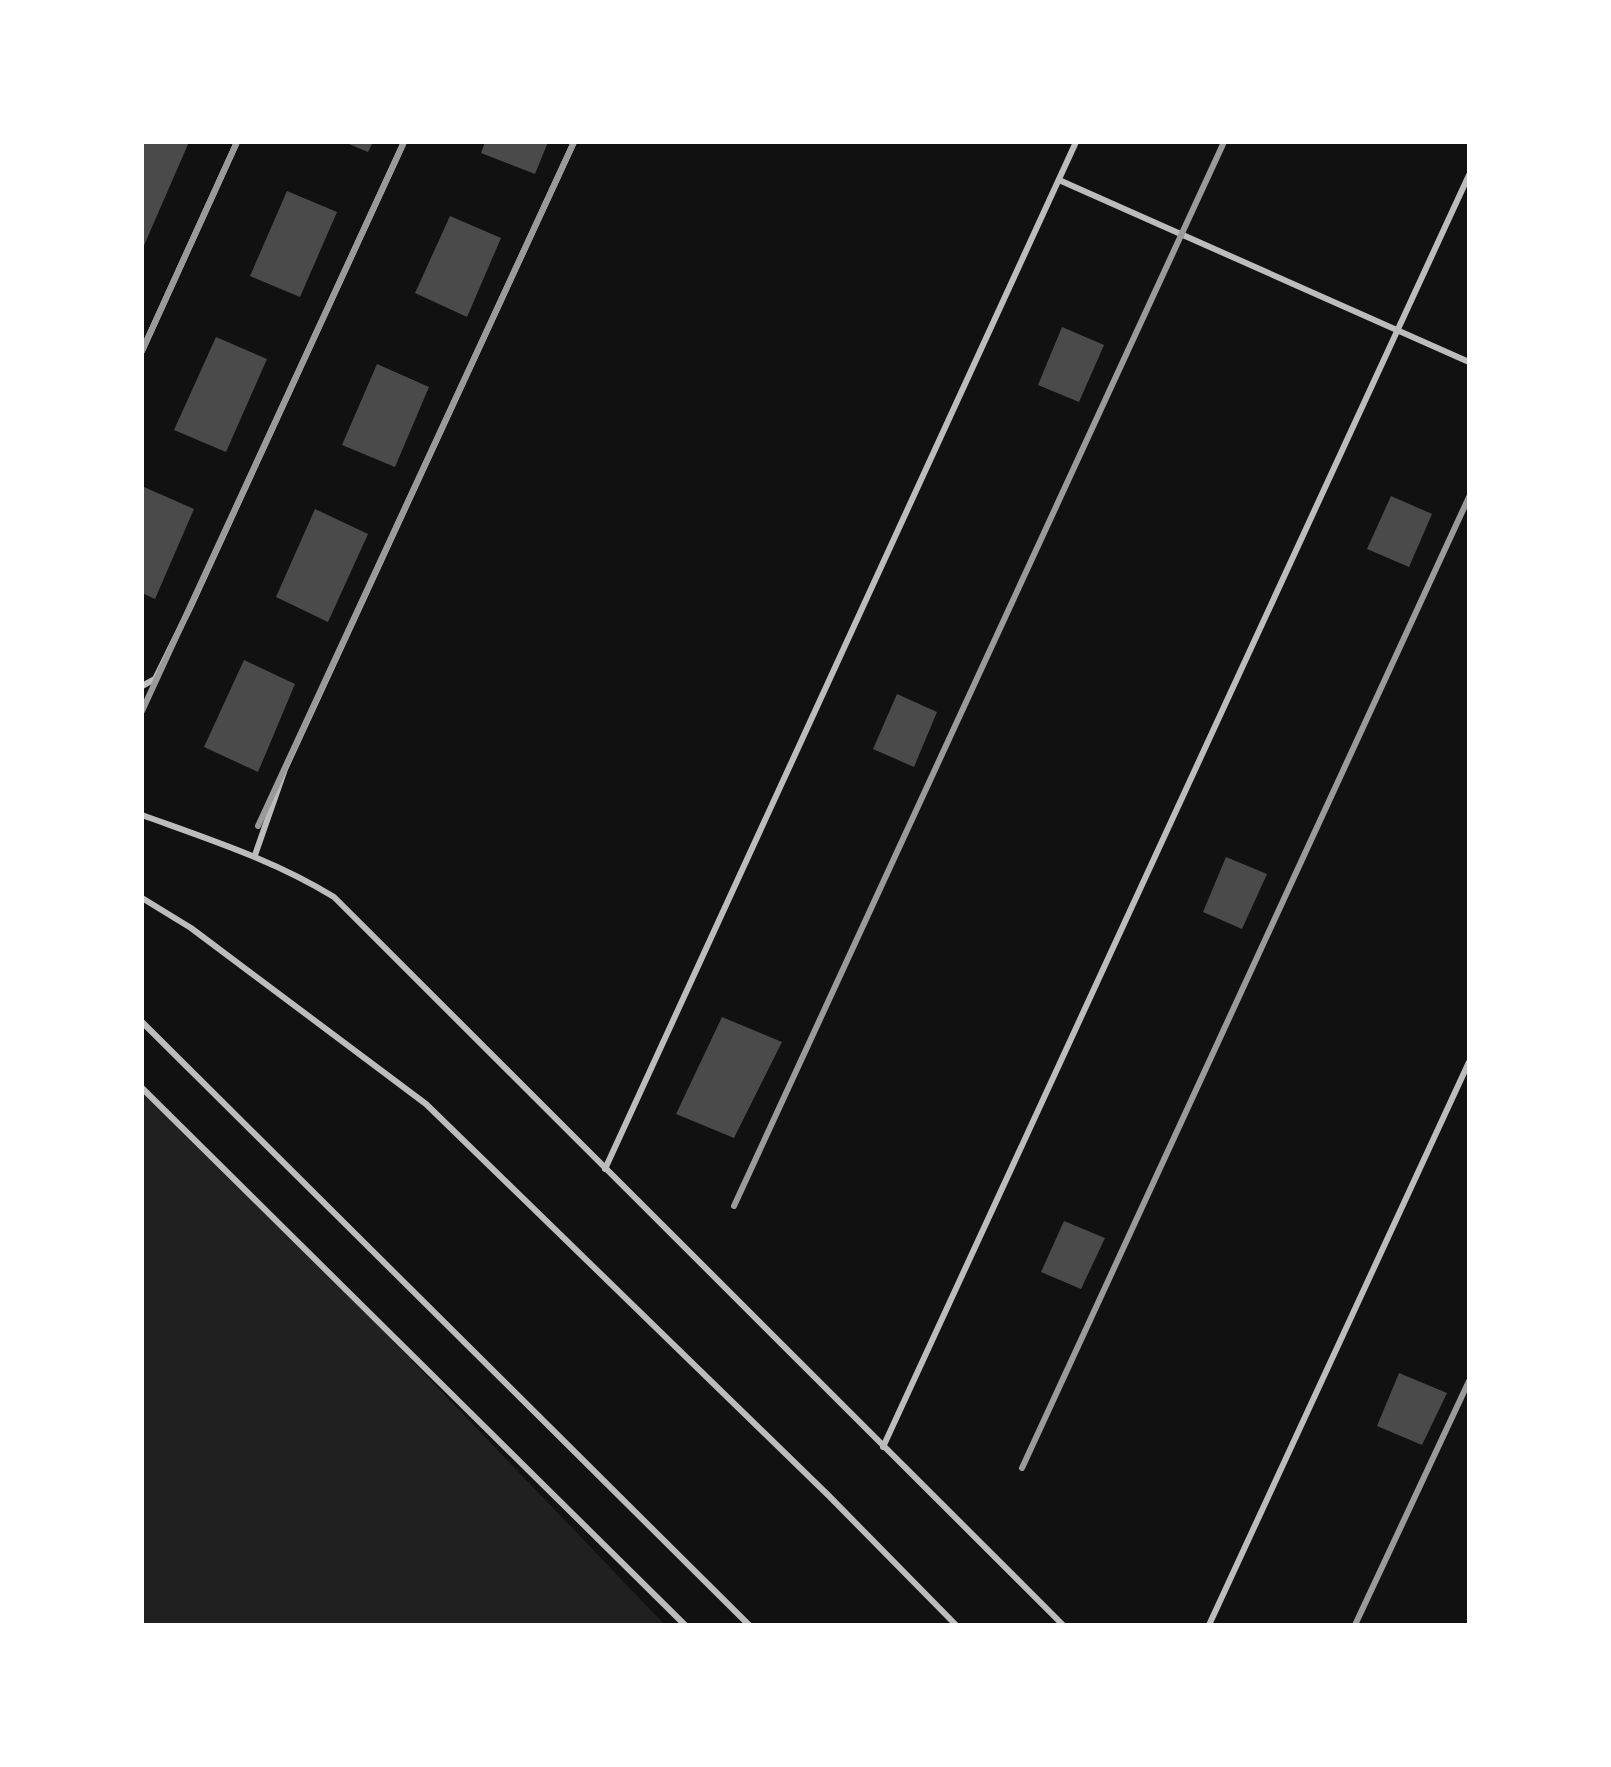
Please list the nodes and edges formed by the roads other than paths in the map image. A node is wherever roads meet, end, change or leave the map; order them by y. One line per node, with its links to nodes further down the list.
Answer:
1 (237, 142): 8 (lane)
2 (404, 142): 10 (lane)
3 (574, 142): 12 (lane)
4 (1076, 142): 6 (lane)
5 (1469, 175): 7 (lane)
6 (1059, 180): 7 (lane); 17 (lane)
7 (1398, 329): 9 (lane); 18 (lane)
8 (142, 351)
9 (1469, 362)
10 (142, 686)
11 (142, 815): 12 (lane)
12 (255, 855): 17 (lane)
13 (142, 898): 21 (lane)
14 (142, 1022): 20 (lane)
15 (1469, 1062): 23 (lane)
16 (142, 1088): 19 (lane)
17 (605, 1169): 18 (lane)
18 (883, 1447): 22 (lane)
19 (685, 1625)
20 (749, 1625)
21 (956, 1625)
22 (1063, 1625)
23 (1209, 1625)

